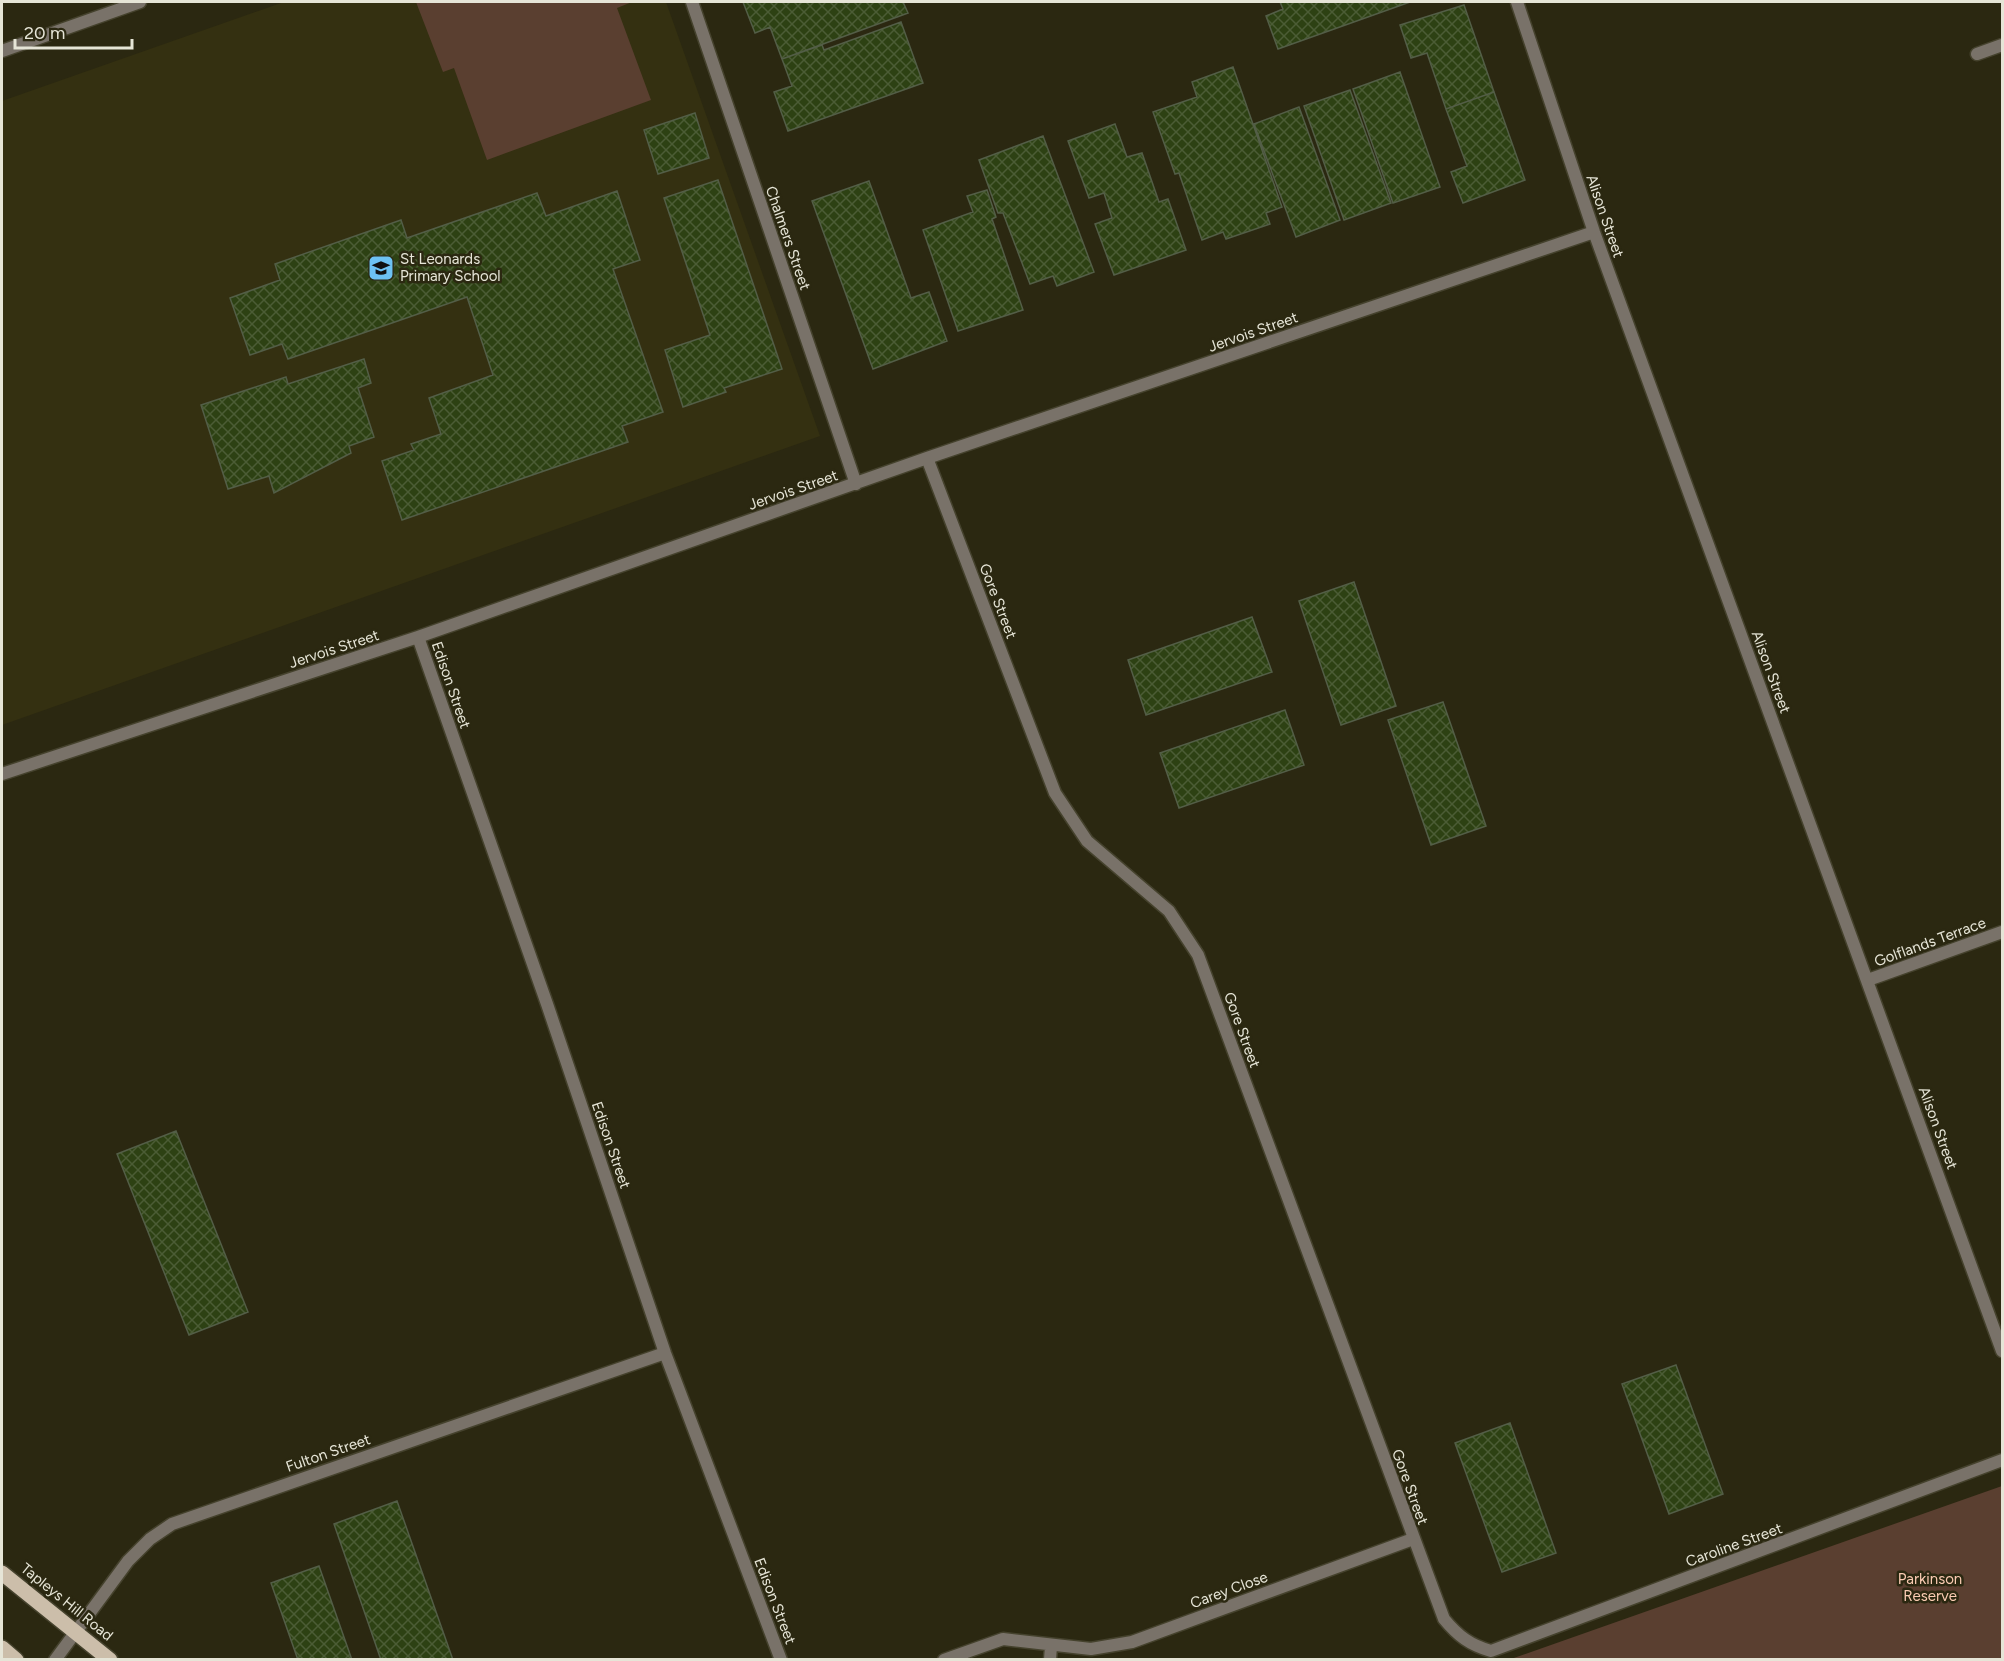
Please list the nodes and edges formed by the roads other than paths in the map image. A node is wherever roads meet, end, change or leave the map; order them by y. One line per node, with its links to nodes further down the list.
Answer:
1 (140, 2): 5 (street)
2 (692, 2): 9 (street, Chalmers Street)
3 (1517, 2): 7 (street, Alison Street)
4 (2002, 45): 6 (street)
5 (2, 51)
6 (1977, 54)
7 (1594, 232): 8 (street, Jervois Street); 13 (street, Alison Street)
8 (927, 458): 9 (street, Jervois Street); 17 (street, Gore Street)
9 (856, 484): 10 (street, Jervois Street)
10 (418, 637): 11 (street, Jervois Street); 15 (street, Edison Street)
11 (2, 774)
12 (2002, 932): 13 (street, Golflands Terrace)
13 (1868, 980): 14 (street, Alison Street)
14 (2002, 1351)
15 (665, 1353): 19 (street, Fulton Street); 26 (street, Edison Street)
16 (2002, 1460): 21 (street, Caroline Street)
17 (1413, 1539): 20 (street, Carey Close); 21 (street, Gore Street)
18 (2, 1573): 19 (main road, Tapleys Hill Road)
19 (75, 1632): 24 (street, Fulton Street); 25 (main road, Tapleys Hill Road)
20 (1051, 1646): 27 (street, Carey Close); 28 (street)
21 (1474, 1646)
22 (2, 1648): 23 (main road)
23 (16, 1659)
24 (55, 1659)
25 (110, 1659)
26 (781, 1659)
27 (944, 1659)
28 (1050, 1659)

